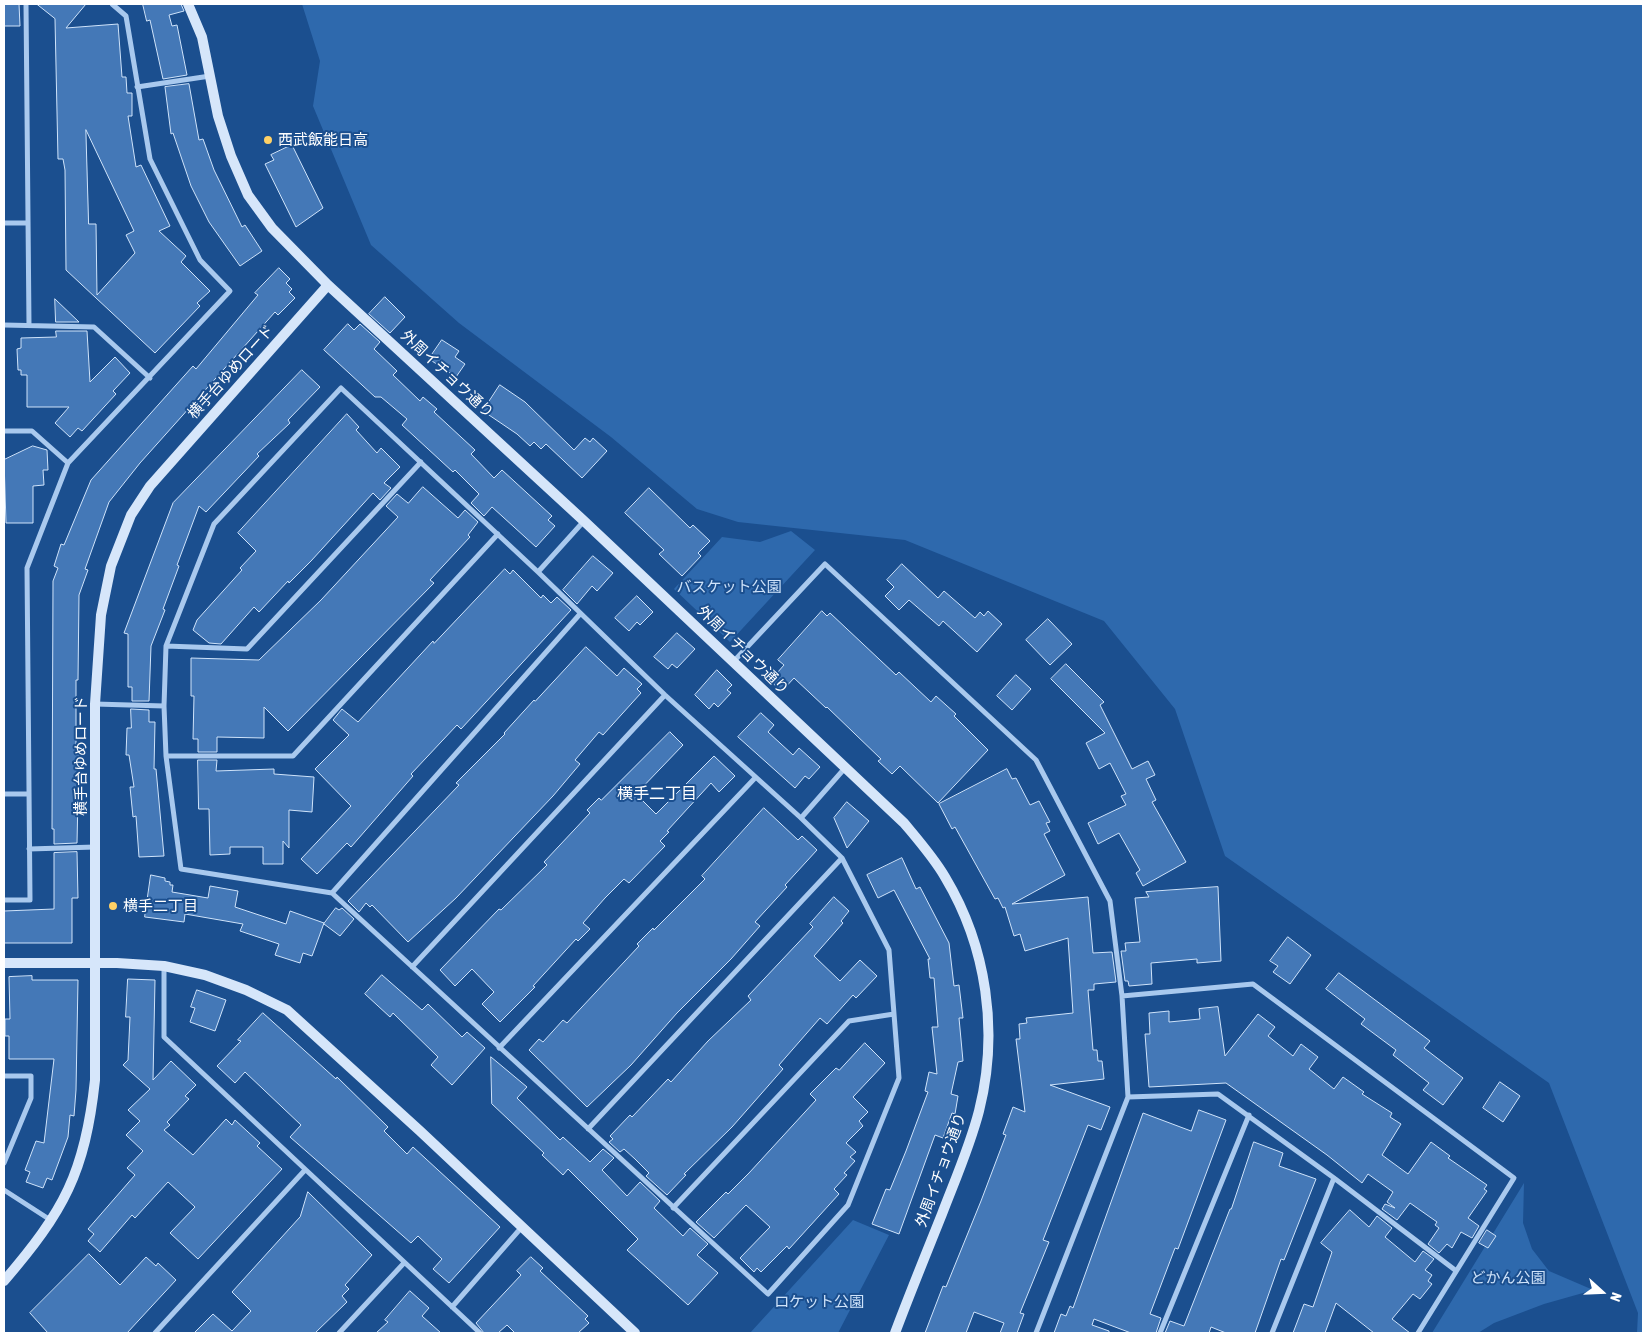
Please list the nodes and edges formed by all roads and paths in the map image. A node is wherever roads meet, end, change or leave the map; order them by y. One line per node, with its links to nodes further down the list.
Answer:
1 (26, 4): 7 (street)
2 (112, 4): 5 (street)
3 (188, 4): 4 (street, 外周イチョウ通り)
4 (210, 76): 5 (street); 8 (street, 外周イチョウ通り)
5 (137, 87): 11 (street)
6 (4, 223): 7 (street)
7 (28, 223): 10 (street)
8 (328, 285): 15 (street, 外周イチョウ通り); 22 (street, 横手台ゆめロード)
9 (4, 325): 10 (street)
10 (29, 325): 11 (street)
11 (150, 378): 14 (street)
12 (4, 431): 14 (street)
13 (421, 462): 16 (street); 19 (street); 19 (street)
14 (68, 464): 28 (street)
15 (584, 521): 17 (street); 20 (street, 外周イチョウ通り)
16 (498, 534): 17 (street); 24 (street)
17 (538, 572): 18 (street)
18 (580, 614): 21 (street); 33 (street)
19 (166, 646): 23 (street)
20 (734, 661): 25 (street, 外周イチョウ通り); 39 (street)
21 (665, 695): 26 (street); 38 (street)
22 (95, 704): 23 (street); 30 (street, 横手台ゆめロード)
23 (164, 706): 24 (street)
24 (166, 756): 33 (street)
25 (845, 768): 29 (street); 61 (street, 外周イチョウ通り)
26 (755, 778): 29 (street); 41 (street)
27 (4, 794): 28 (street)
28 (29, 794): 31 (street)
29 (801, 818): 32 (street)
30 (95, 847): 31 (street); 36 (street, 横手台ゆめロード)
31 (29, 849): 34 (street)
32 (842, 858): 40 (street); 45 (street)
33 (332, 893): 38 (street)
34 (4, 900)
35 (4, 963): 36 (street)
36 (95, 963): 37 (street); 51 (street, 横手台ゆめロード)
37 (164, 966): 47 (street); 52 (street)
38 (412, 967): 41 (street)
39 (1122, 996): 43 (street); 54 (street)
40 (894, 1014): 50 (street); 50 (street)
41 (499, 1048): 45 (street)
42 (4, 1076): 46 (street)
43 (1128, 1098): 44 (street); 62 (street)
44 (1249, 1115): 48 (street); 63 (street)
45 (588, 1128): 50 (street)
46 (4, 1163)
47 (305, 1170): 53 (street); 57 (street)
48 (1334, 1178): 54 (street); 64 (street)
49 (4, 1190): 51 (street)
50 (672, 1208)
51 (52, 1221): 55 (street, 横手台ゆめロード)
52 (521, 1228): 56 (street); 60 (street)
53 (404, 1263): 56 (street); 58 (street)
54 (1455, 1270): 65 (street)
55 (4, 1281)
56 (452, 1307): 59 (street)
57 (155, 1333)
58 (339, 1333)
59 (480, 1333)
60 (635, 1333)
61 (894, 1333)
62 (1036, 1333)
63 (1160, 1333)
64 (1272, 1333)
65 (1418, 1333)

